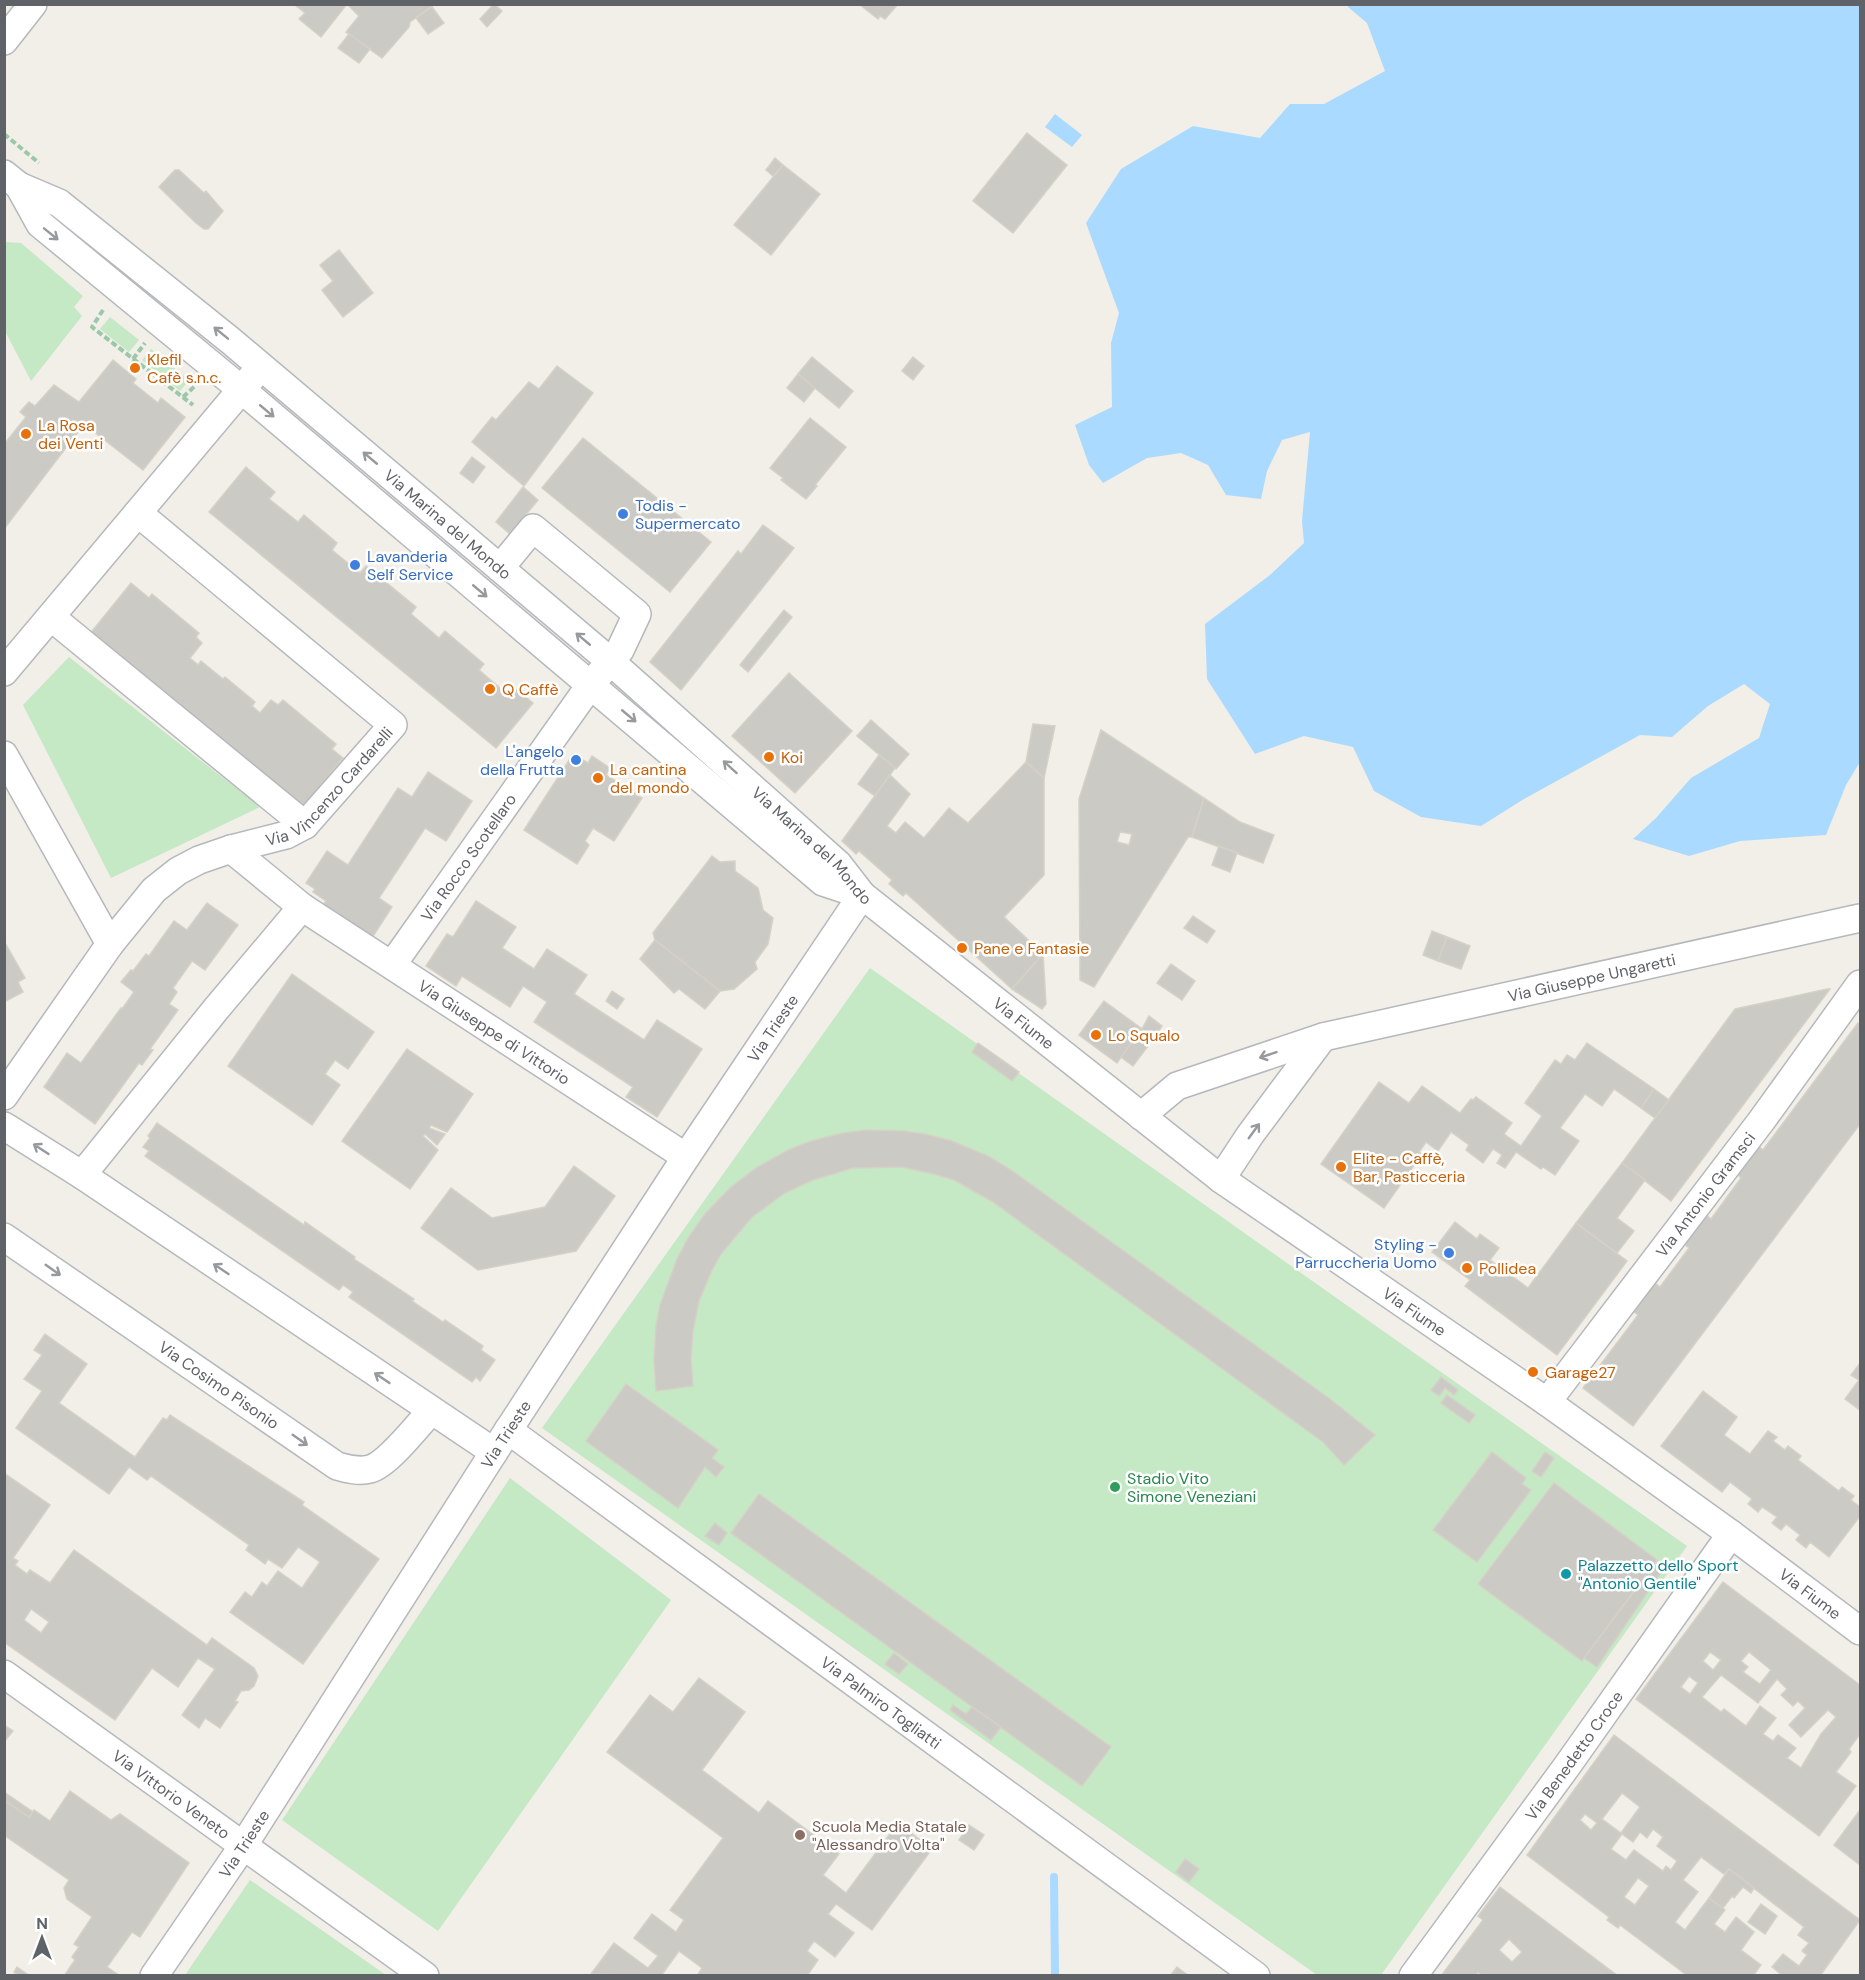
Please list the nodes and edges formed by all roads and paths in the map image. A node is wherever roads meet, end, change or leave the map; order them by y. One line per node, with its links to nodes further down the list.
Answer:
1 (33, 4): 2 (street)
2 (4, 41)
3 (9, 188): 7 (street, Via Marina del Mondo, one-way to 3); 9 (street, Via Marina del Mondo, one-way to 9)
4 (104, 310): 6 (path)
5 (146, 342): 6 (path)
6 (133, 359): 10 (path)
7 (261, 366): 9 (street); 13 (street, Via Marina del Mondo, one-way to 7)
8 (195, 386): 10 (path)
9 (242, 390): 12 (street); 17 (street, Via Marina del Mondo, one-way to 17)
10 (183, 398): 11 (path)
11 (198, 408)
12 (138, 513): 14 (street); 19 (street, Via Vincenzo Cardarelli)
13 (500, 568): 15 (street, Via Marina del Mondo, one-way to 13); 15 (street, Via Rocco Scotellaro)
14 (51, 617): 16 (street); 19 (street)
15 (610, 661): 17 (street, Via Rocco Scotellaro); 21 (street, Via Marina del Mondo, one-way to 15)
16 (4, 672)
17 (591, 684): 21 (street, Via Marina del Mondo, one-way to 21); 25 (street, Via Rocco Scotellaro)
18 (4, 755): 24 (street)
19 (304, 825): 20 (street, Via Vincenzo Cardarelli)
20 (231, 849): 22 (street, Via Giuseppe di Vittorio); 24 (street, Via Vincenzo Cardarelli)
21 (862, 895): 29 (street, Via Fiume); 31 (street, Via Trieste)
22 (302, 907): 25 (street, Via Giuseppe di Vittorio); 32 (street)
23 (1860, 918): 27 (street, Via Giuseppe Ungaretti)
24 (110, 944): 28 (street, Via Vincenzo Cardarelli)
25 (392, 965): 31 (street, Via Giuseppe di Vittorio)
26 (1860, 984): 35 (street, Via Antonio Gramsci)
27 (1323, 1037): 29 (street, Via Giuseppe Ungaretti, one-way to 29); 33 (street, one-way to 27)
28 (4, 1096)
29 (1141, 1116): 33 (street, Via Fiume)
30 (4, 1126): 32 (street, one-way to 30)
31 (686, 1157): 37 (street, Via Trieste)
32 (82, 1175): 36 (street, one-way to 32)
33 (1221, 1179): 35 (street, Via Fiume)
34 (4, 1237): 36 (street, Via Cosimo Pisonio, one-way to 36)
35 (1547, 1402): 38 (street, Via Fiume)
36 (431, 1411): 37 (street)
37 (501, 1441): 41 (street, Via Trieste); 44 (street, Via Palmiro Togliatti)
38 (1731, 1534): 39 (street, Via Fiume); 45 (street, Via Benedetto Croce)
39 (1858, 1626)
40 (4, 1674): 41 (street, Via Vittorio Veneto)
41 (243, 1846): 42 (street, Via Trieste); 43 (street, Via Vittorio Veneto)
42 (154, 1976)
43 (425, 1976)
44 (1256, 1976)
45 (1413, 1976)

